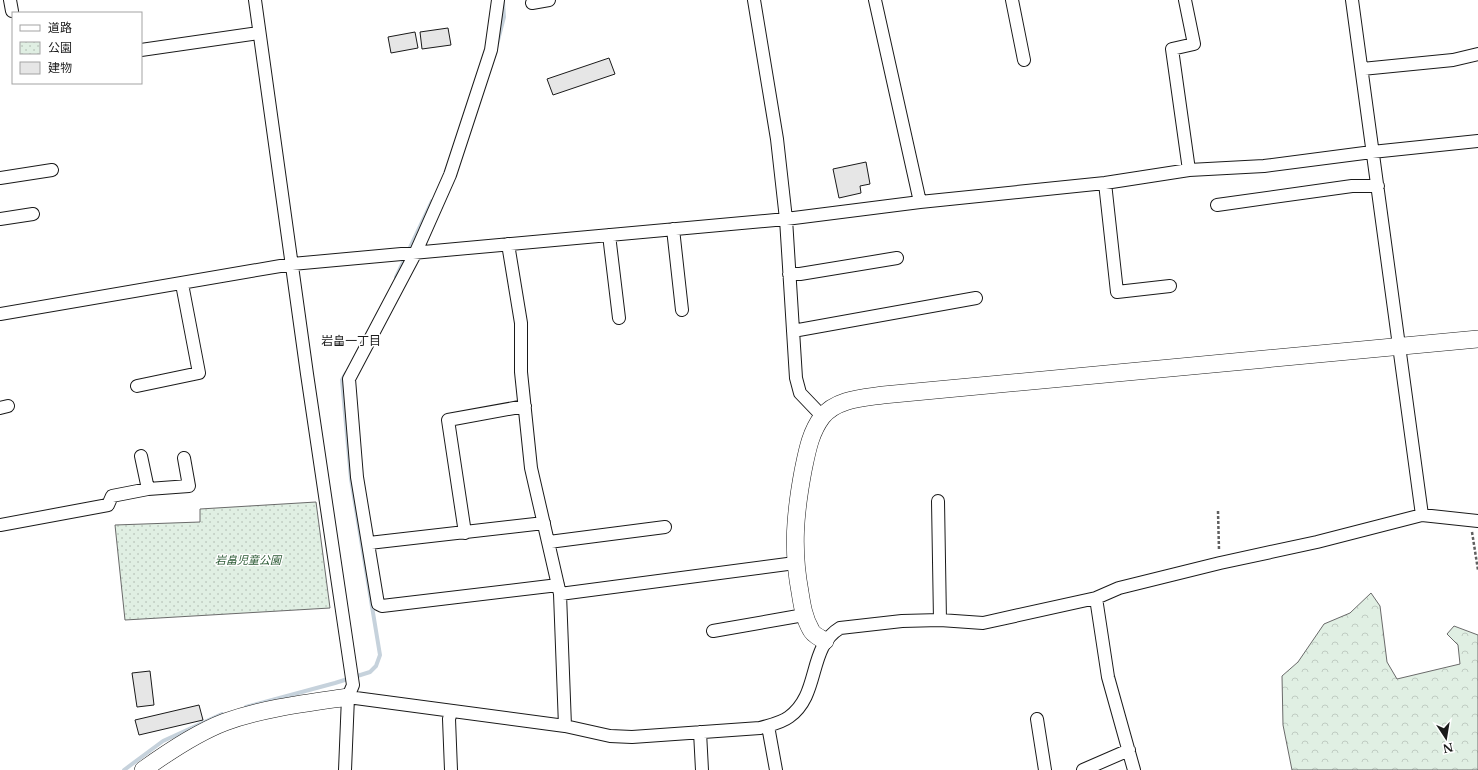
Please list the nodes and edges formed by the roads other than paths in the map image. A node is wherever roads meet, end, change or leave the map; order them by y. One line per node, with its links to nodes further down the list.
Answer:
1 (255, 0): 10 (street)
2 (498, 0): 30 (street)
3 (549, 0): 9 (street)
4 (754, 0): 26 (street)
5 (875, 0): 22 (street)
6 (1012, 0): 13 (street)
7 (1185, 0): 18 (street)
8 (1352, 0): 14 (street)
9 (532, 4)
10 (259, 33): 11 (street); 32 (street)
11 (142, 50)
12 (1478, 54): 14 (street)
13 (1024, 60)
14 (1362, 69): 16 (street)
15 (1478, 142): 16 (street)
16 (1372, 152): 18 (street); 21 (street)
17 (52, 170): 19 (street)
18 (1189, 170): 20 (street)
19 (0, 178)
20 (1105, 183): 22 (street); 35 (street)
21 (1378, 186): 23 (street); 42 (street)
22 (920, 202): 26 (street)
23 (1217, 205)
24 (33, 214): 25 (street)
25 (0, 219)
26 (786, 219): 27 (street); 33 (street)
27 (673, 229): 28 (street); 37 (street)
28 (609, 235): 29 (street); 39 (street)
29 (508, 244): 30 (street); 44 (street)
30 (415, 254): 32 (street); 57 (street)
31 (897, 258): 33 (street)
32 (292, 264): 34 (street); 65 (street)
33 (790, 274): 40 (street)
34 (182, 284): 38 (street); 43 (street)
35 (1170, 286)
36 (976, 298): 40 (street)
37 (682, 310)
38 (0, 314)
39 (619, 318)
40 (793, 331): 45 (street)
41 (1478, 339): 42 (street)
42 (1399, 346): 45 (street); 50 (street)
43 (137, 386)
44 (525, 406): 52 (street); 55 (street)
45 (822, 416): 58 (street)
46 (141, 456): 48 (street)
47 (184, 458): 48 (street)
48 (148, 489): 53 (street)
49 (938, 501): 62 (street)
50 (1422, 515): 51 (street); 60 (street)
51 (1474, 520)
52 (544, 523): 55 (street); 56 (street)
53 (0, 525)
54 (666, 527): 56 (street)
55 (465, 532): 57 (street)
56 (549, 542): 59 (street)
57 (369, 544): 59 (street)
58 (795, 563): 59 (street); 61 (street)
59 (559, 590): 68 (street)
60 (1096, 598): 62 (street); 71 (street)
61 (804, 615): 63 (street); 64 (street)
62 (940, 620): 64 (street)
63 (714, 631)
64 (825, 641): 69 (street)
65 (348, 697): 66 (street); 72 (street); 73 (street)
66 (451, 712): 68 (street); 74 (street)
67 (1037, 719): 77 (street)
68 (565, 726): 70 (street)
69 (768, 726): 70 (street); 76 (street)
70 (700, 732): 75 (street)
71 (1129, 750): 78 (street); 79 (street)
72 (143, 770)
73 (345, 770)
74 (451, 770)
75 (702, 770)
76 (776, 770)
77 (1045, 770)
78 (1083, 770)
79 (1134, 770)

